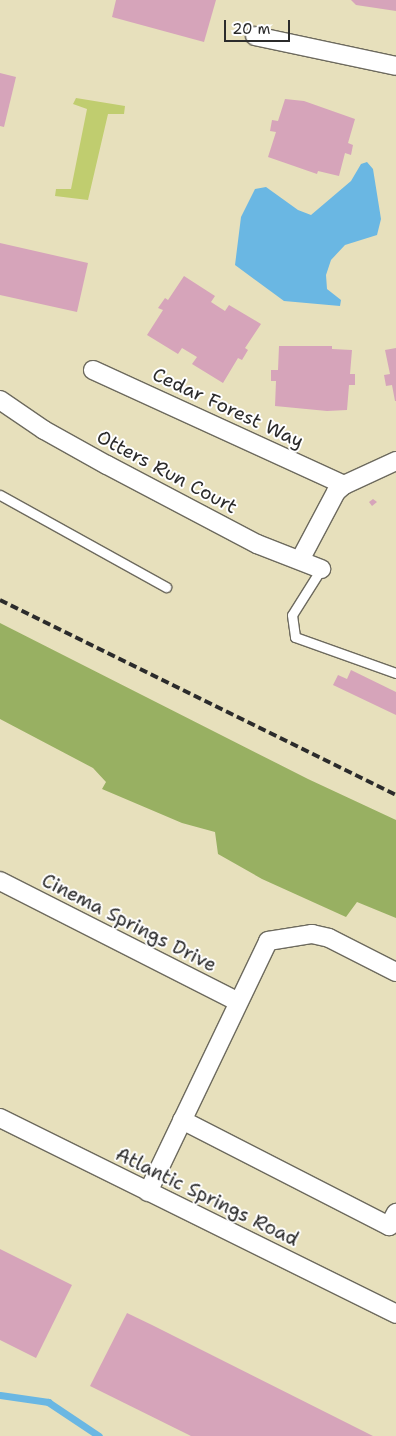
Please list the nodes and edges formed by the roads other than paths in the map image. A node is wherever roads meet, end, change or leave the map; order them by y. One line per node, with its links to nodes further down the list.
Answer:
1 (255, 36): 2 (street)
2 (396, 66)
3 (93, 370): 6 (street, Cedar Forest Way)
4 (0, 400): 8 (street, Otters Run Court)
5 (396, 461): 6 (street)
6 (344, 485): 8 (street)
7 (0, 495): 10 (lane)
8 (300, 560): 9 (street, Otters Run Court)
9 (321, 569): 11 (lane)
10 (166, 586)
11 (396, 673)
12 (0, 881): 14 (street, Cinema Springs Drive)
13 (396, 972): 14 (street)
14 (238, 1002): 16 (street)
15 (0, 1118): 17 (street, Atlantic Springs Road)
16 (182, 1120): 17 (street); 18 (street)
17 (148, 1192): 19 (street, Atlantic Springs Road)
18 (396, 1213)
19 (396, 1314)

